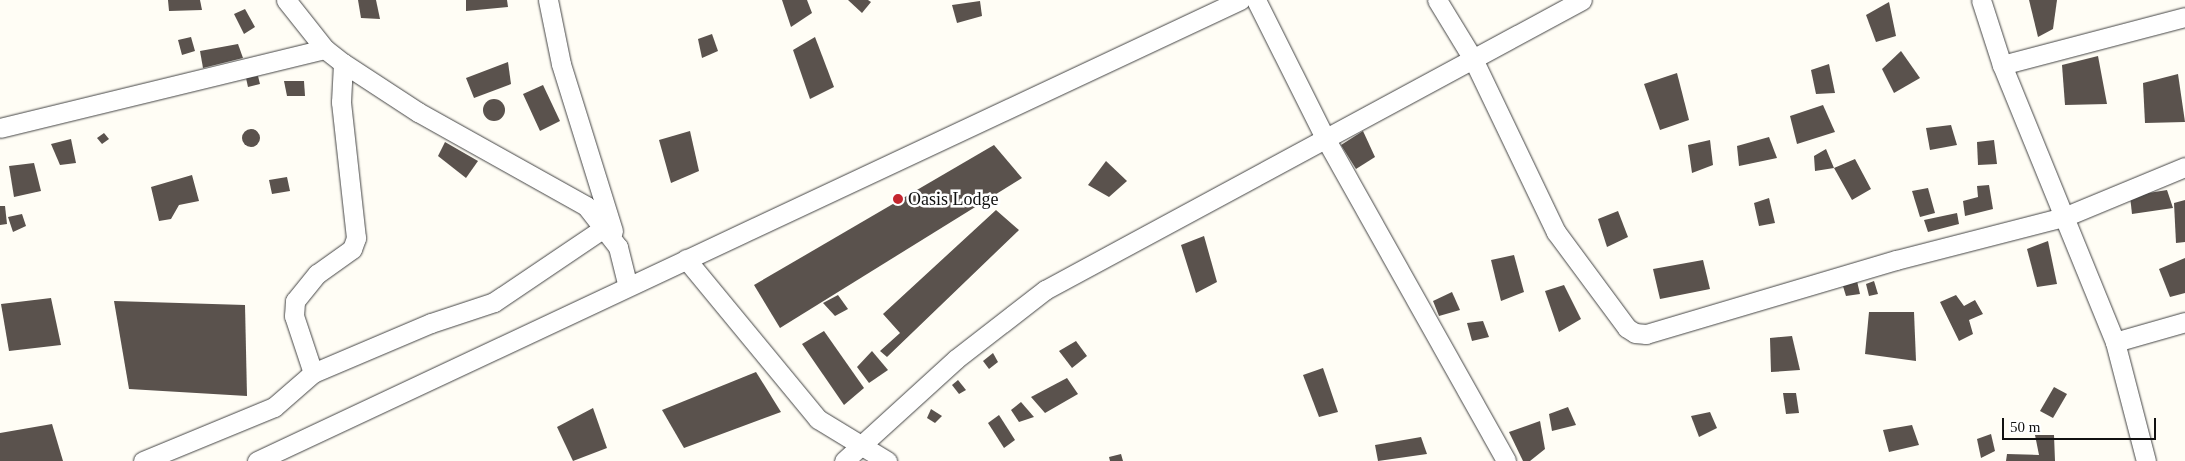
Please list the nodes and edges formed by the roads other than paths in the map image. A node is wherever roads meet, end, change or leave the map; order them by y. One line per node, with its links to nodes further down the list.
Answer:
1 (286, 0): 9 (street)
2 (548, 0): 18 (street)
3 (1240, 0): 19 (street)
4 (1256, 0): 14 (street)
5 (1437, 0): 10 (street)
6 (1582, 0): 10 (street)
7 (1981, 0): 12 (street)
8 (2185, 17): 12 (street)
9 (325, 48): 11 (street); 13 (street)
10 (1473, 59): 14 (street); 16 (street)
11 (343, 63): 17 (street); 23 (street)
12 (2002, 65): 16 (street)
13 (0, 128)
14 (1325, 138): 24 (street); 29 (street)
15 (2185, 167): 16 (street)
16 (2064, 217): 22 (street)
17 (605, 227): 18 (street); 23 (street)
18 (618, 246): 20 (street)
19 (686, 259): 20 (street); 24 (street)
20 (627, 284): 26 (street)
21 (2185, 322): 22 (street)
22 (2116, 342): 30 (street)
23 (312, 374): 25 (street)
24 (858, 445): 27 (street); 28 (street)
25 (143, 461)
26 (257, 461)
27 (844, 461)
28 (887, 461)
29 (1506, 461)
30 (2146, 461)

